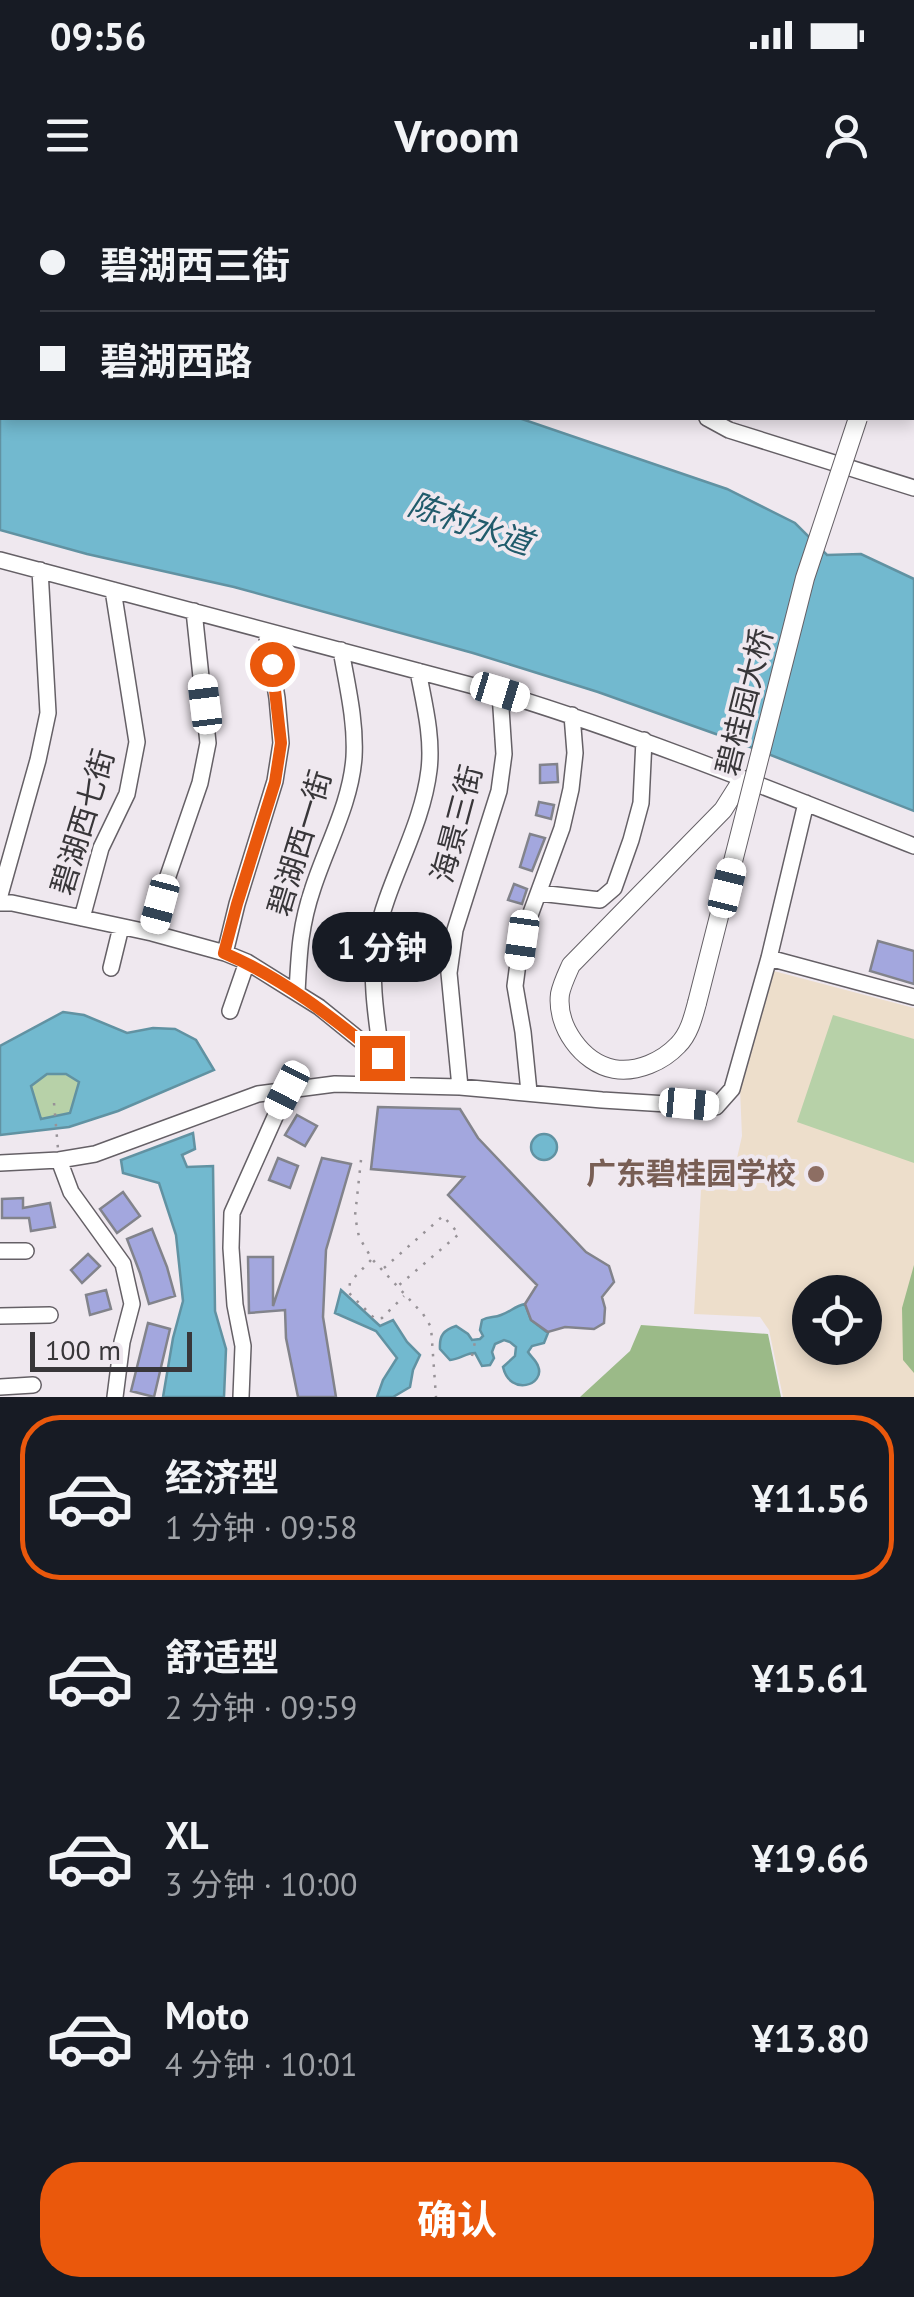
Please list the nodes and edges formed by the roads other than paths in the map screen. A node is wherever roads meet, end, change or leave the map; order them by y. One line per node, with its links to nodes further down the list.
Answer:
1 (711, 420): 3 (street)
2 (853, 420): 14 (main road, 碧桂园大桥, bridge)
3 (914, 488)
4 (0, 560): 5 (street)
5 (40, 570): 6 (street); 18 (street)
6 (113, 590): 7 (street); 19 (street, 碧湖西七街)
7 (194, 611): 8 (street); 21 (street)
8 (266, 630): 9 (street); 22 (street)
9 (341, 650): 10 (street); 26 (street, 碧湖西一街)
10 (418, 671): 11 (street); 29 (street)
11 (500, 692): 12 (street); 31 (street, 海景三街)
12 (572, 714): 13 (street); 17 (street)
13 (644, 740): 14 (street); 17 (street)
14 (746, 781): 15 (street)
15 (806, 804): 16 (street); 23 (street)
16 (914, 846)
17 (538, 893): 33 (street)
18 (0, 899): 19 (street)
19 (82, 918): 20 (street)
20 (121, 927): 21 (street); 25 (street)
21 (152, 933): 22 (street)
22 (224, 953): 24 (street)
23 (769, 958): 27 (street); 33 (street)
24 (247, 962): 26 (street); 28 (street)
25 (111, 968)
26 (297, 994): 29 (street)
27 (914, 997)
28 (230, 1010)
29 (382, 1058): 30 (street)
30 (385, 1084): 31 (street); 32 (street)
31 (460, 1087): 33 (street)
32 (287, 1090): 34 (street); 43 (street)
33 (529, 1092)
34 (60, 1160): 35 (street); 42 (street)
35 (0, 1163)
36 (26, 1251): 37 (street)
37 (0, 1252)
38 (50, 1315): 39 (street)
39 (0, 1316)
40 (33, 1384): 41 (street)
41 (0, 1387)
42 (114, 1397)
43 (241, 1397)

